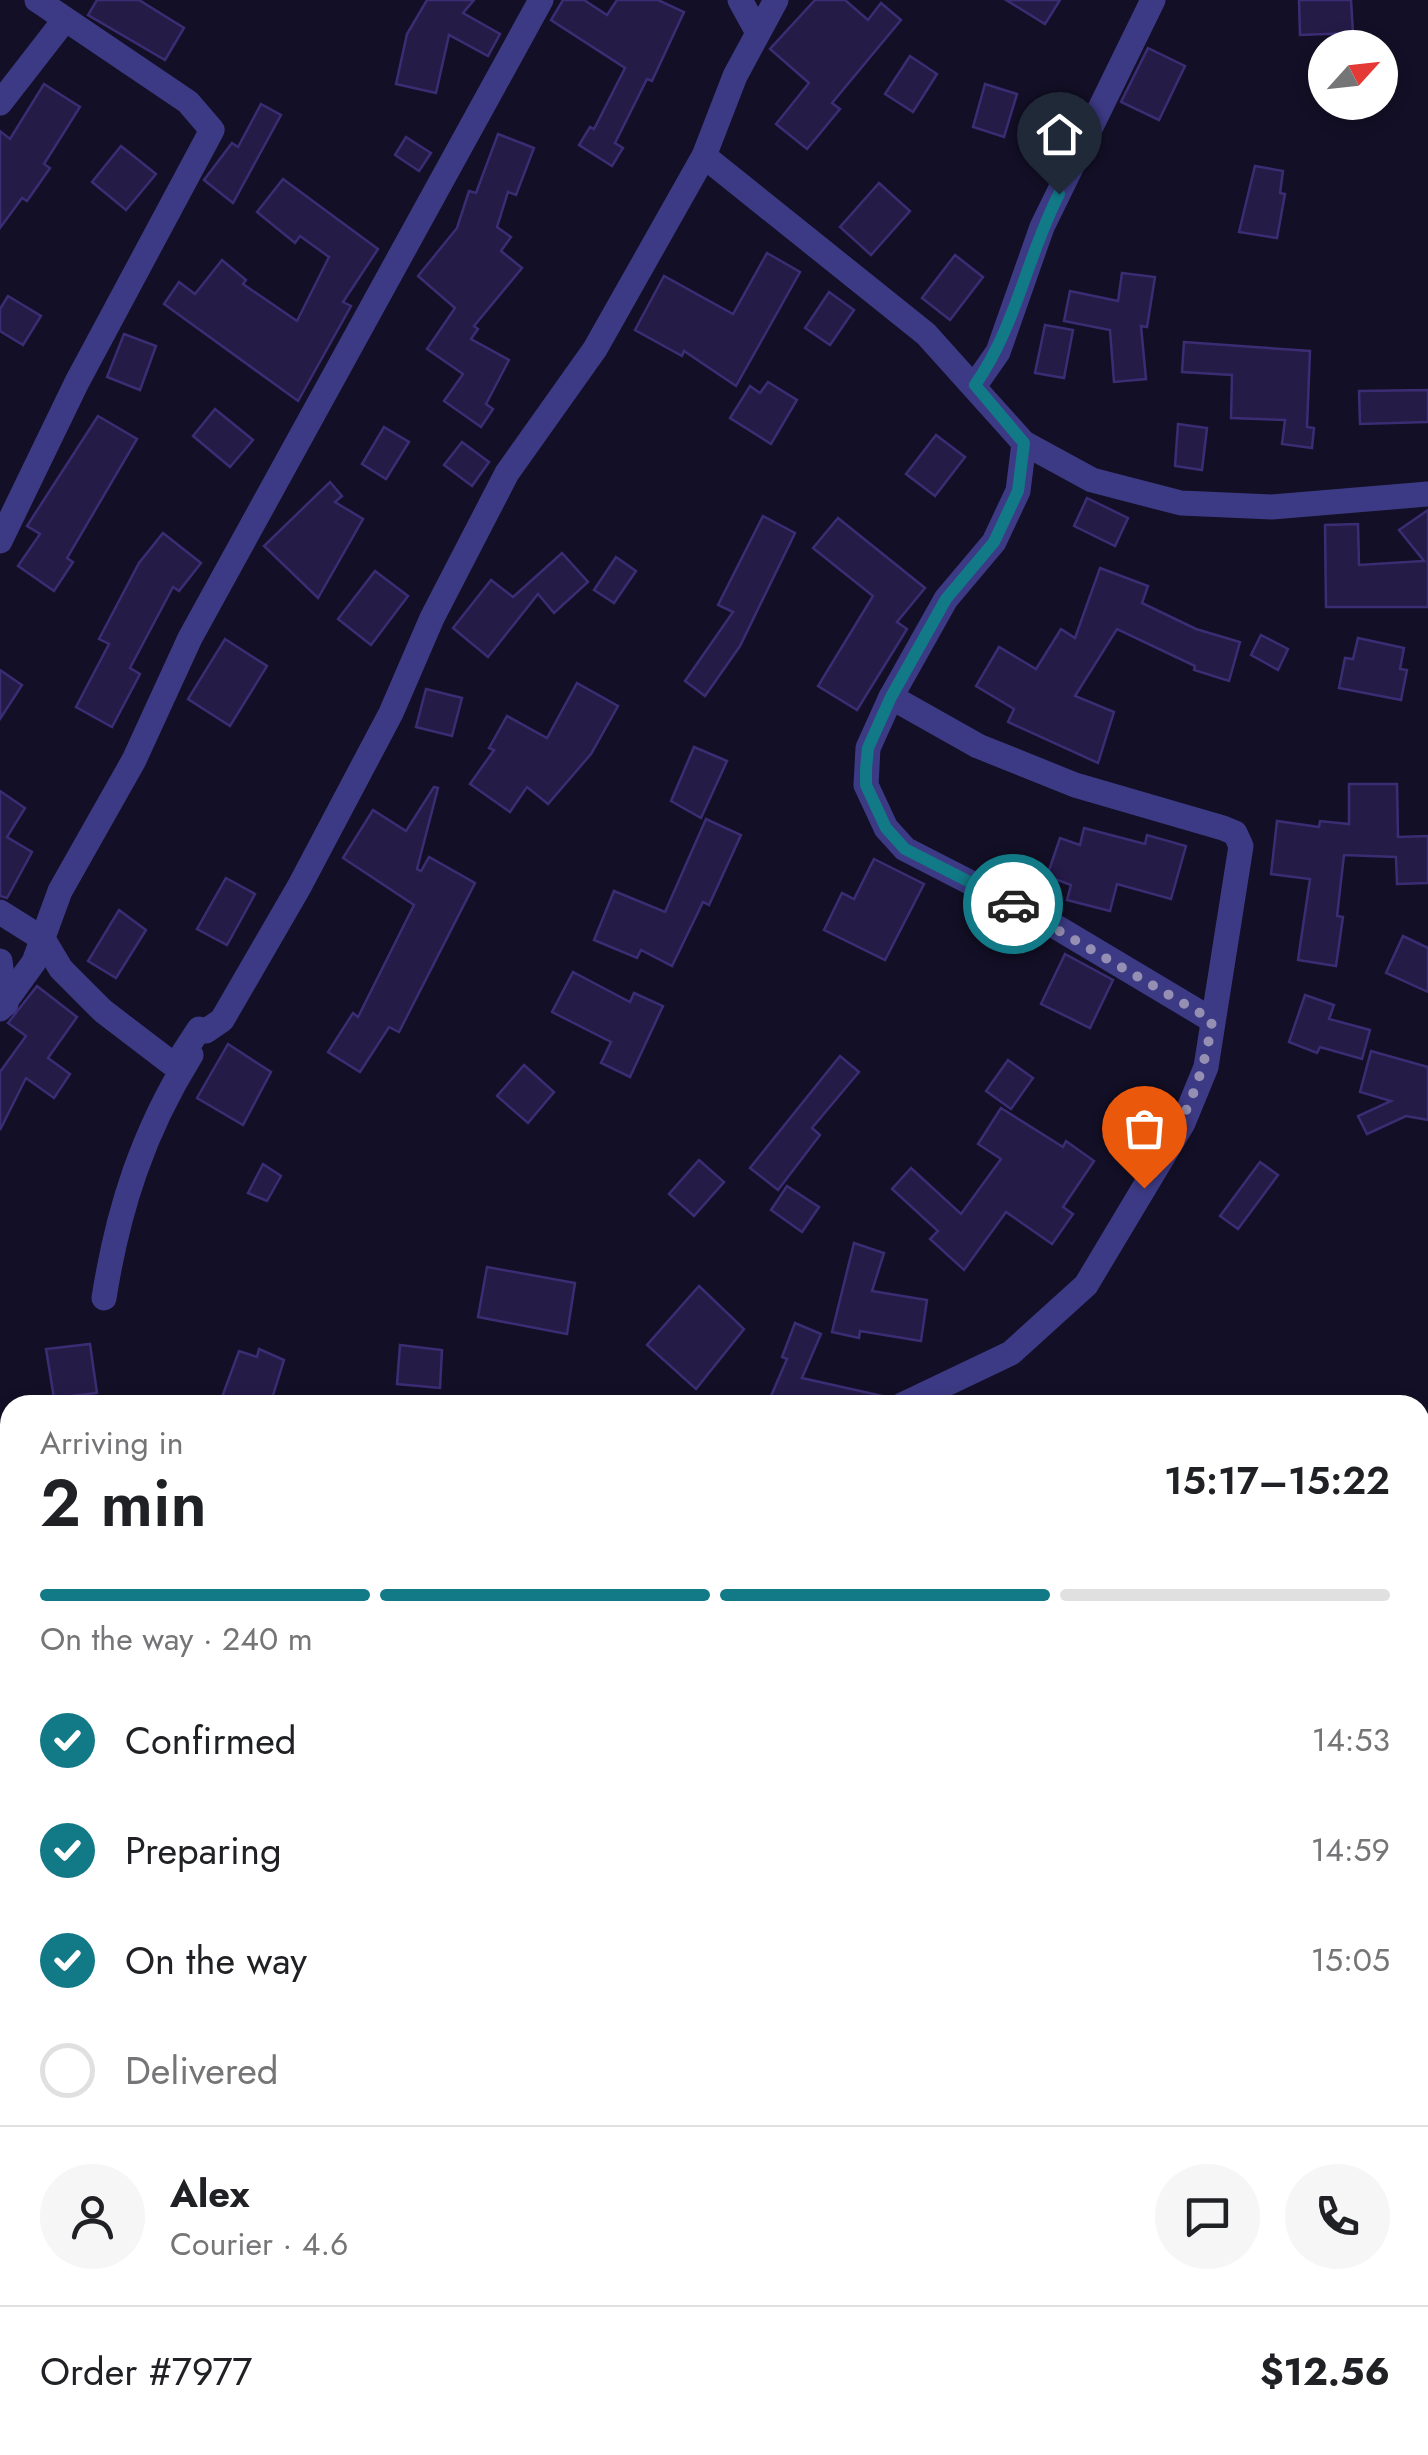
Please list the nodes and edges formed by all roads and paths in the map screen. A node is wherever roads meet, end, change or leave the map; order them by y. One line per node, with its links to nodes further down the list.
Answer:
1 (37, 0): 6 (street)
2 (542, 0): 16 (street)
3 (740, 0): 7 (street)
4 (776, 0): 7 (street)
5 (1153, 0): 10 (street)
6 (63, 22): 8 (street); 13 (street)
7 (757, 30): 9 (street)
8 (0, 103)
9 (704, 156): 10 (street); 20 (street)
10 (975, 385): 11 (street)
11 (1024, 443): 12 (street); 14 (street)
12 (1428, 494)
13 (0, 540)
14 (891, 697): 19 (street); 19 (street)
15 (0, 912): 16 (street)
16 (43, 939): 18 (street); 20 (street)
17 (0, 960): 18 (street)
18 (3, 1006)
19 (1212, 1020): 22 (street)
20 (206, 1031): 21 (street)
21 (104, 1298)
22 (923, 1395)

